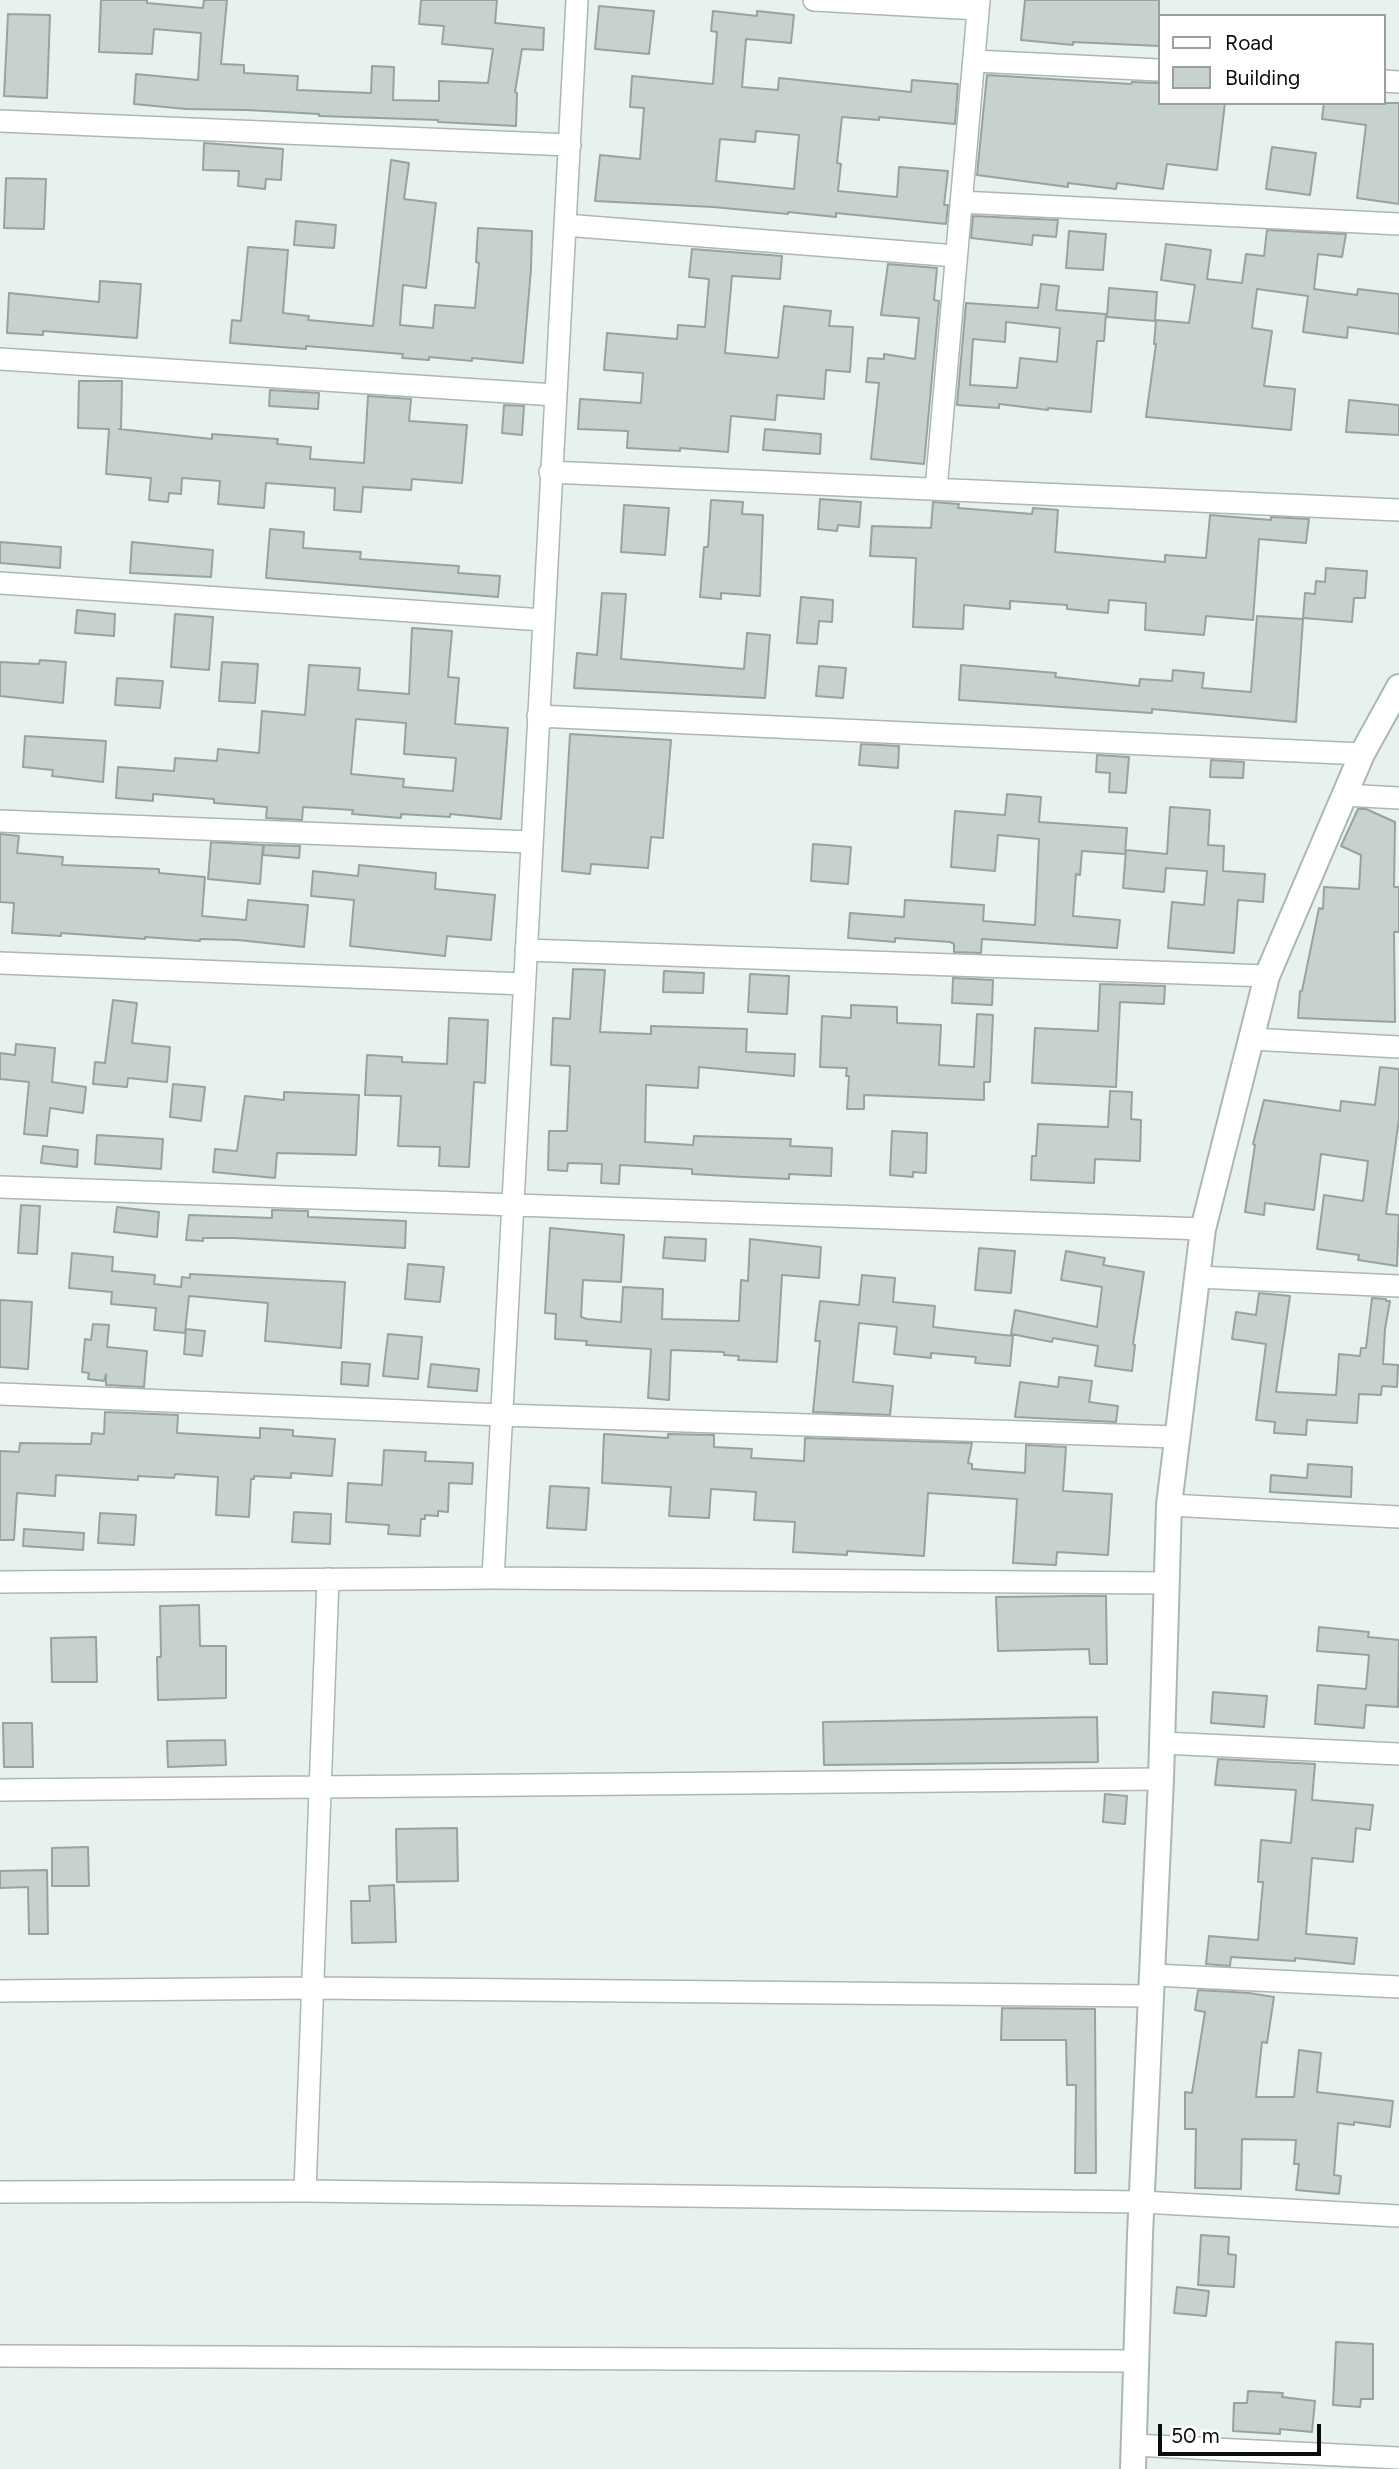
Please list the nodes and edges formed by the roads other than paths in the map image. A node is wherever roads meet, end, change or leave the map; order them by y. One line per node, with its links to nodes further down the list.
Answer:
1 (577, 0): 7 (street)
2 (814, 0): 3 (street)
3 (979, 5): 4 (street)
4 (975, 61): 5 (street); 8 (street)
5 (1158, 70)
6 (0, 121): 7 (street)
7 (570, 145): 10 (street)
8 (961, 202): 9 (street); 11 (street)
9 (1399, 224)
10 (565, 225): 11 (street); 13 (street)
11 (956, 256): 15 (street)
12 (0, 359): 13 (street)
13 (555, 395): 14 (street)
14 (550, 472): 15 (street); 18 (street)
15 (936, 489): 16 (street)
16 (1399, 510)
17 (0, 583): 18 (street)
18 (543, 620): 20 (street)
19 (1399, 687): 21 (street)
20 (538, 716): 21 (street); 25 (street)
21 (1362, 754): 22 (street)
22 (1344, 795): 23 (street); 28 (street)
23 (1399, 798)
24 (0, 821): 25 (street)
25 (531, 842): 26 (street)
26 (526, 950): 28 (street); 29 (street)
27 (0, 963): 29 (street)
28 (1267, 976): 30 (street)
29 (524, 984): 33 (street)
30 (1251, 1039): 31 (street); 34 (street)
31 (1399, 1047)
32 (0, 1187): 33 (street)
33 (513, 1204): 34 (street); 38 (street)
34 (1203, 1229): 35 (street)
35 (1197, 1277): 36 (street); 39 (street)
36 (1399, 1286)
37 (0, 1394): 38 (street)
38 (502, 1415): 39 (street); 42 (street)
39 (1177, 1437): 40 (street)
40 (1169, 1505): 41 (street); 45 (street)
41 (1399, 1517)
42 (493, 1578): 43 (street); 45 (street)
43 (328, 1579): 44 (street); 49 (street)
44 (0, 1582)
45 (1165, 1583): 46 (street)
46 (1162, 1743): 47 (street); 48 (street)
47 (1399, 1754)
48 (1161, 1779): 49 (street); 51 (street)
49 (320, 1787): 50 (street); 53 (street)
50 (0, 1790)
51 (1153, 1986): 52 (street); 53 (street); 57 (street)
52 (1399, 1987)
53 (313, 1988): 54 (street); 55 (street)
54 (0, 1991)
55 (305, 2191): 56 (street); 57 (street)
56 (0, 2192)
57 (1142, 2202): 58 (street); 60 (street)
58 (1399, 2216)
59 (0, 2356): 60 (street)
60 (1136, 2361): 61 (street)
61 (1133, 2457): 62 (street)
62 (1399, 2458)

